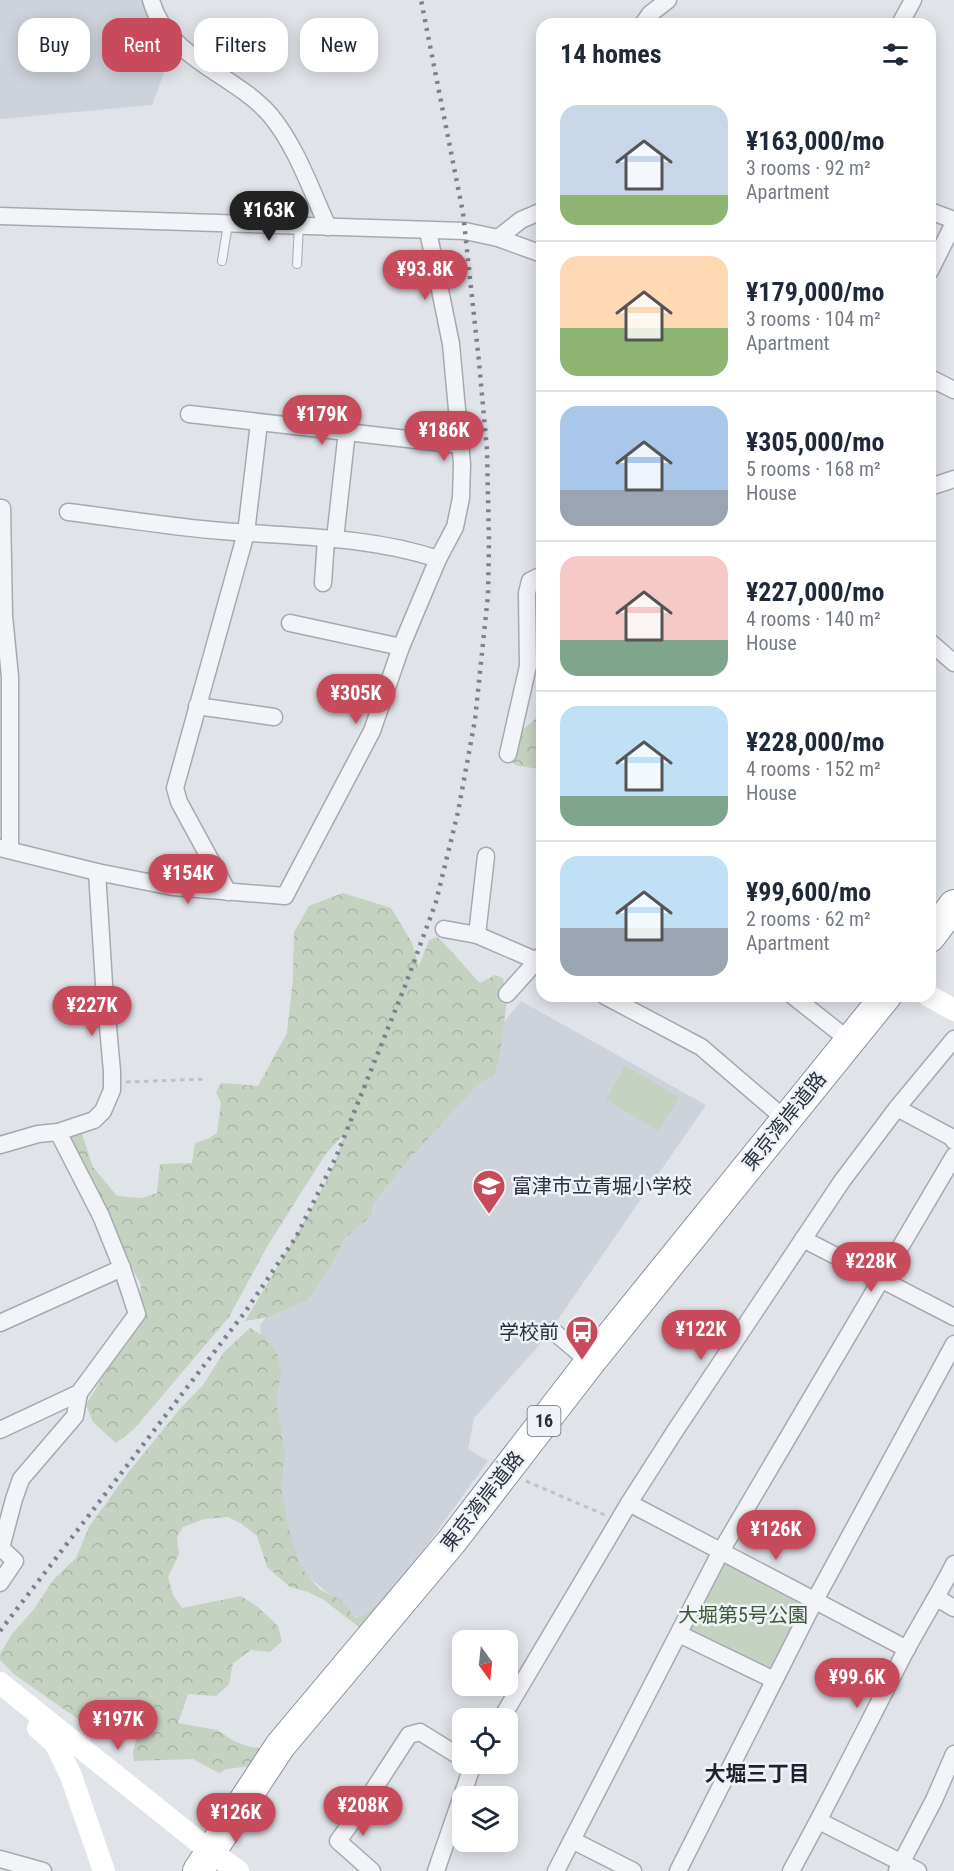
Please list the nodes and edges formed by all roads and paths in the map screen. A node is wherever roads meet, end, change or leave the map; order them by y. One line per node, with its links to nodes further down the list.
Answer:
1 (152, 0): 12 (street)
2 (669, 0): 4 (street)
3 (913, 0): 5 (street)
4 (647, 18)
5 (903, 18)
6 (536, 214): 14 (street)
7 (936, 214): 9 (street)
8 (0, 216): 10 (street)
9 (954, 222): 15 (street)
10 (228, 224): 11 (street); 17 (lane)
11 (299, 226): 12 (street); 19 (lane)
12 (328, 227): 13 (street)
13 (428, 231): 14 (street); 25 (street)
14 (498, 238): 16 (street)
15 (949, 244): 18 (street)
16 (536, 252)
17 (222, 261)
18 (936, 262)
19 (297, 264)
20 (936, 381): 21 (street)
21 (954, 390)
22 (189, 414): 23 (street)
23 (259, 423): 24 (street); 30 (street)
24 (347, 431): 25 (street); 31 (street)
25 (460, 445): 32 (street)
26 (954, 479): 27 (street)
27 (936, 485)
28 (0, 508): 35 (street)
29 (68, 512): 30 (street)
30 (246, 533): 31 (street); 40 (street)
31 (330, 539): 32 (street); 34 (street)
32 (438, 559): 37 (street)
33 (536, 578): 42 (street)
34 (323, 583)
35 (2, 616): 43 (street)
36 (290, 623): 37 (street)
37 (401, 647): 46 (street)
38 (936, 647): 39 (street)
39 (954, 663)
40 (197, 706): 41 (street); 46 (street)
41 (274, 717)
42 (508, 754)
43 (5, 849): 45 (street)
44 (486, 856): 50 (street)
45 (97, 872): 46 (street); 62 (street)
46 (228, 891)
47 (954, 905): 49 (highway)
48 (444, 928): 50 (street)
49 (936, 929)
50 (477, 934): 51 (street)
51 (536, 958)
52 (536, 964): 53 (street)
53 (507, 994)
54 (936, 1000): 58 (street)
55 (634, 1002): 64 (street)
56 (801, 1002): 60 (street)
57 (881, 1002): 60 (highway, 東京湾岸道路 / 16)
58 (954, 1011)
59 (954, 1039): 63 (street)
60 (850, 1041): 64 (highway, 東京湾岸道路 / 16)
61 (207, 1079): 62 (path)
62 (112, 1082): 65 (street)
63 (897, 1108): 66 (street); 69 (street)
64 (785, 1119): 76 (highway, 東京湾岸道路 / 16)
65 (58, 1132): 67 (street); 70 (street)
66 (954, 1141)
67 (0, 1145)
68 (954, 1156): 71 (street)
69 (803, 1239): 71 (street); 80 (street)
70 (122, 1269): 73 (street); 77 (street)
71 (881, 1278): 72 (street); 83 (street)
72 (954, 1317)
73 (0, 1323)
74 (554, 1330): 76 (street)
75 (954, 1344): 87 (street)
76 (590, 1362): 101 (highway, 東京湾岸道路 / 16)
77 (79, 1393): 78 (street); 82 (street)
78 (0, 1430)
79 (496, 1461): 81 (path, bridge)
80 (629, 1503): 83 (street); 94 (street)
81 (612, 1519)
82 (1, 1548): 85 (street)
83 (721, 1551): 87 (street); 89 (street)
84 (954, 1564): 86 (street)
85 (0, 1583)
86 (937, 1598): 88 (street); 90 (street)
87 (814, 1602): 90 (street); 91 (street)
88 (954, 1608)
89 (679, 1634): 91 (street); 99 (street)
90 (907, 1649): 98 (street)
91 (774, 1680): 110 (street)
92 (0, 1683): 101 (street)
93 (0, 1693): 104 (street)
94 (508, 1708)
95 (452, 1752): 106 (street)
96 (954, 1754): 102 (street)
97 (470, 1774): 107 (street)
98 (819, 1821): 102 (street); 111 (street)
99 (572, 1840): 108 (street); 109 (street)
100 (0, 1858): 103 (street)
101 (204, 1861): 105 (street)
102 (899, 1867): 112 (street)
103 (36, 1870)
104 (104, 1871)
105 (238, 1871)
106 (372, 1871)
107 (436, 1871)
108 (556, 1871)
109 (633, 1871)
110 (678, 1871)
111 (791, 1871)
112 (918, 1871)

